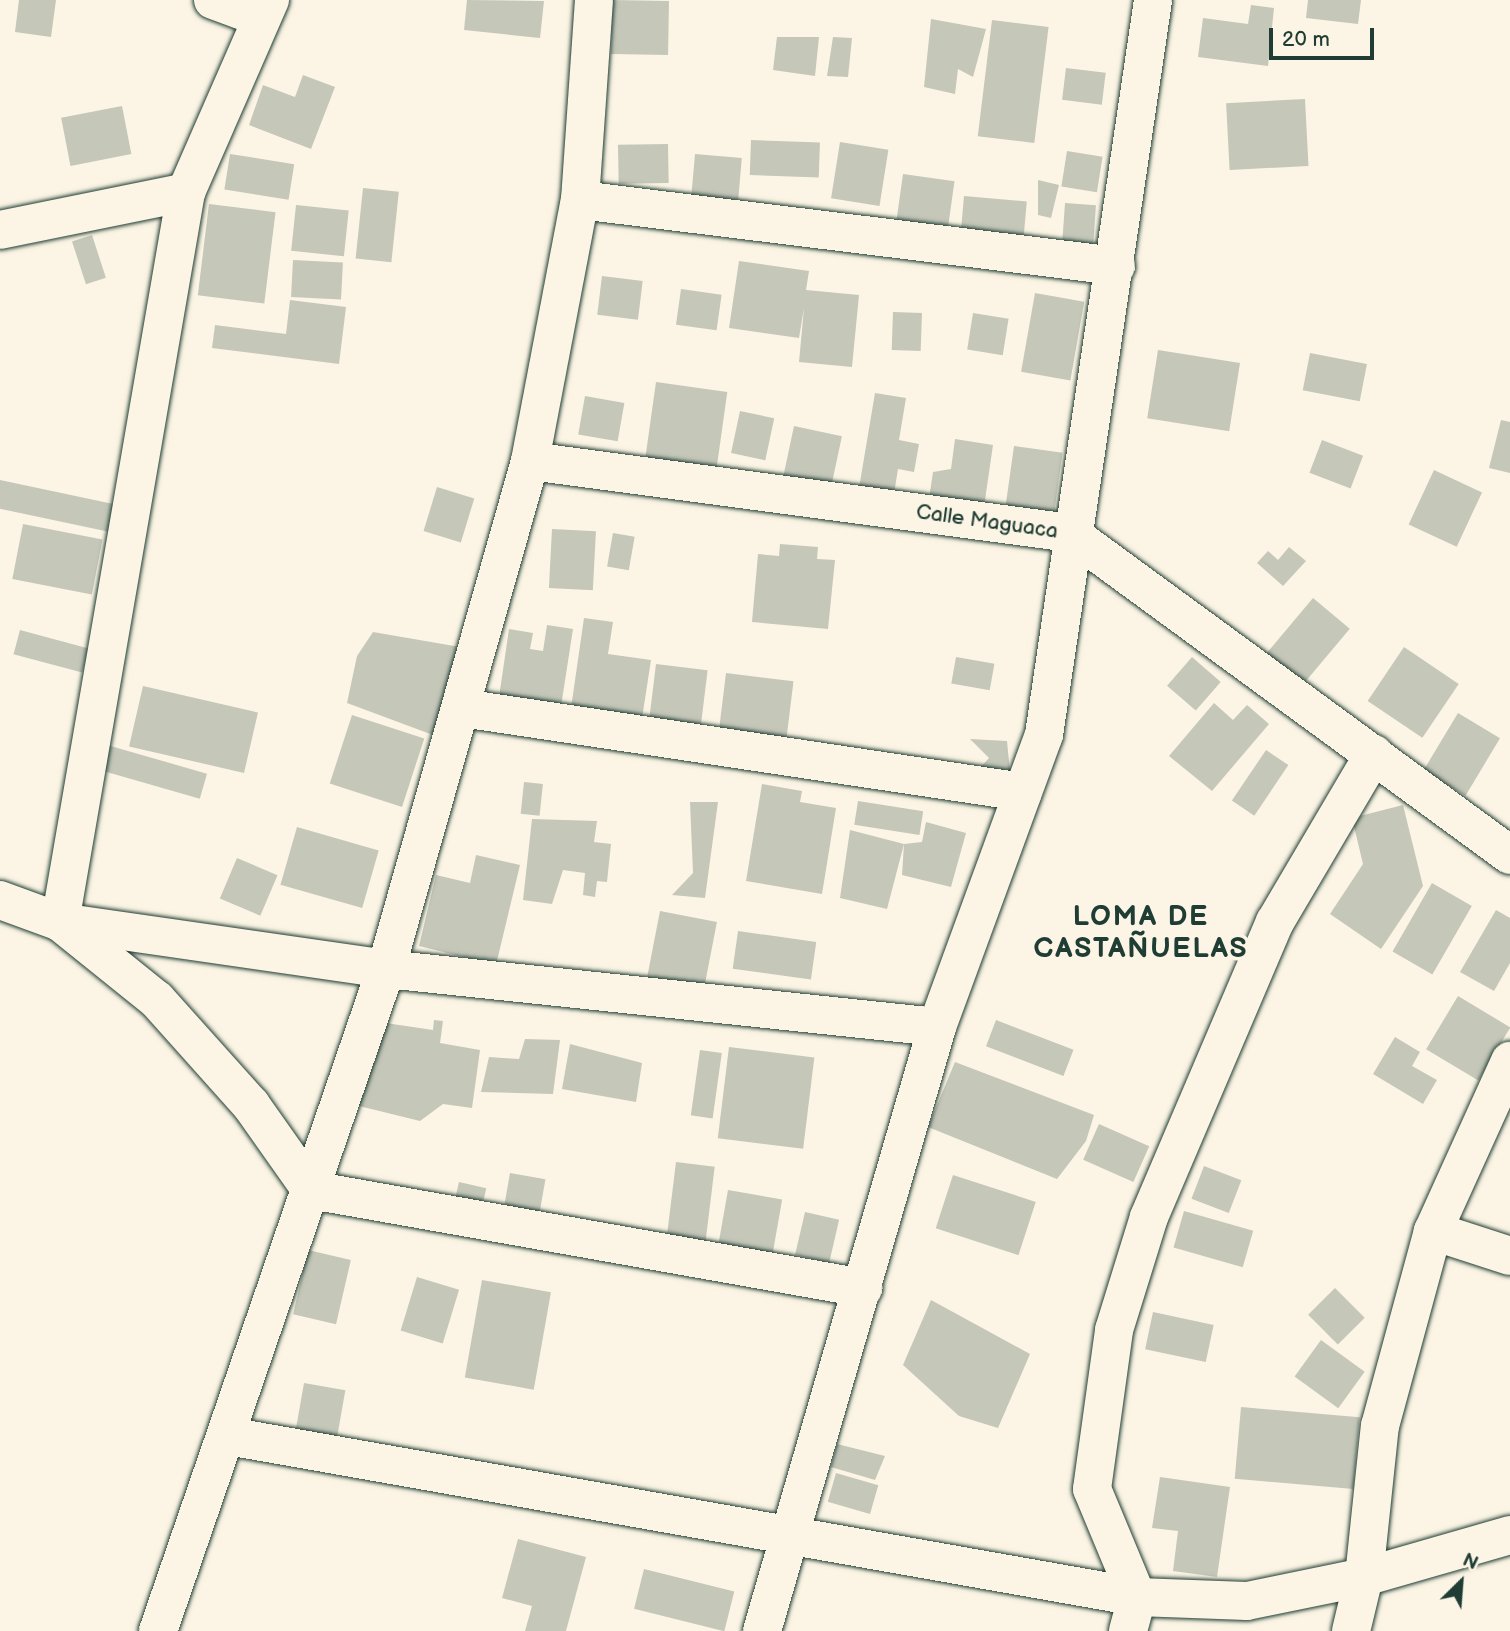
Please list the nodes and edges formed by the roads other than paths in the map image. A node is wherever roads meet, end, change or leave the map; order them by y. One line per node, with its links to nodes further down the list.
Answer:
1 (213, 0): 4 (street)
2 (594, 0): 6 (street)
3 (1150, 0): 8 (street)
4 (265, 8): 5 (street)
5 (186, 192): 7 (street); 16 (street)
6 (580, 200): 8 (street); 9 (street)
7 (0, 230)
8 (1116, 266): 10 (street)
9 (530, 461): 10 (street, Calle Maguaca); 11 (street)
10 (1070, 533): 12 (street, Calle Maguaca); 13 (street)
11 (462, 708): 13 (street); 17 (street)
12 (1374, 754): 14 (street, Calle Maguaca); 28 (street)
13 (1023, 792): 18 (street)
14 (1510, 855)
15 (0, 901): 16 (street)
16 (60, 922): 17 (street); 20 (street)
17 (386, 969): 18 (street); 20 (street)
18 (937, 1027): 23 (street)
19 (1510, 1061): 21 (street)
20 (311, 1190): 23 (street); 24 (street)
21 (1433, 1231): 22 (street); 27 (street)
22 (1510, 1255)
23 (863, 1288): 26 (street)
24 (228, 1436): 26 (street); 29 (street)
25 (1510, 1535): 27 (street)
26 (792, 1536): 28 (street); 30 (street)
27 (1364, 1577): 28 (street); 31 (street)
28 (1132, 1614)
29 (158, 1631)
30 (762, 1631)
31 (1350, 1631)

